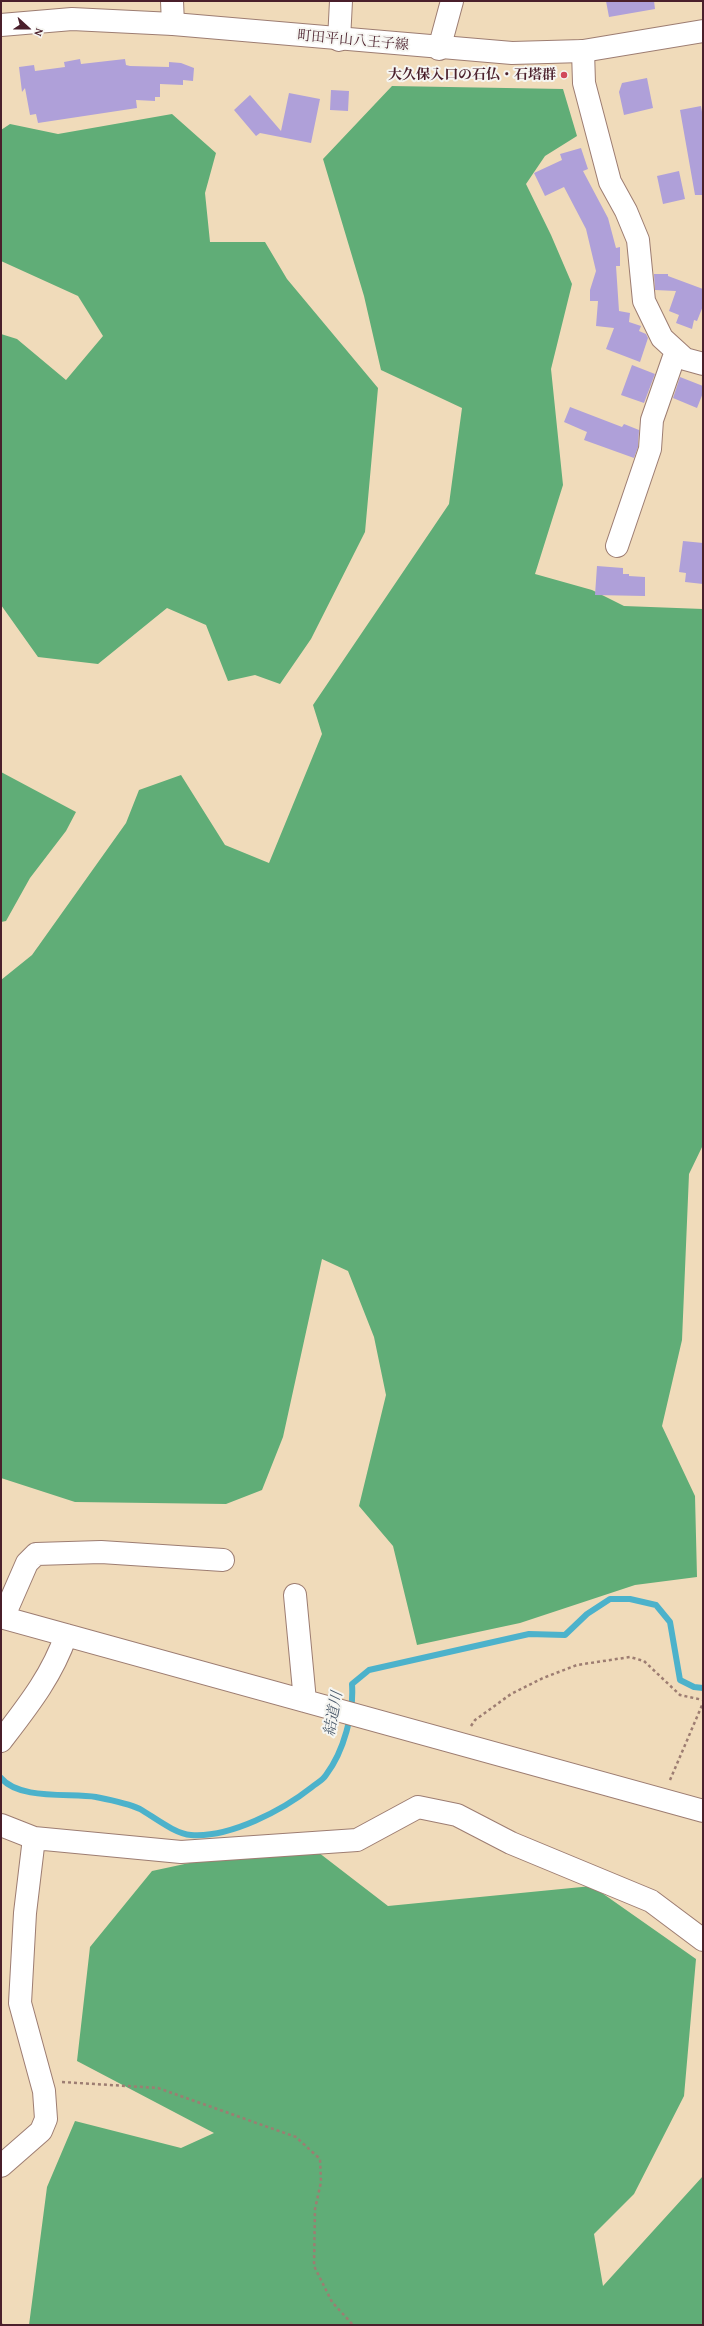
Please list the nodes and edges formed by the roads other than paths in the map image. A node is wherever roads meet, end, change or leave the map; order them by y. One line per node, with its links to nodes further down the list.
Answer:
1 (172, 1): 4 (street)
2 (341, 1): 7 (street)
3 (452, 1): 8 (street)
4 (173, 24): 5 (street, 町田平山八王子線); 7 (street, 町田平山八王子線)
5 (1, 25)
6 (703, 31): 9 (street, 町田平山八王子線)
7 (339, 40): 8 (street, 町田平山八王子線)
8 (439, 49): 9 (street, 町田平山八王子線)
9 (583, 51): 10 (street)
10 (676, 351): 11 (street); 12 (street)
11 (703, 364)
12 (617, 546)
13 (223, 1560): 15 (street)
14 (295, 1595): 17 (street)
15 (2, 1618): 16 (street)
16 (66, 1635): 17 (street); 18 (street)
17 (305, 1701): 19 (street)
18 (1, 1741)
19 (703, 1811)
20 (1, 1825): 21 (street)
21 (34, 1838): 22 (street); 23 (street)
22 (703, 1940)
23 (1, 2166)

